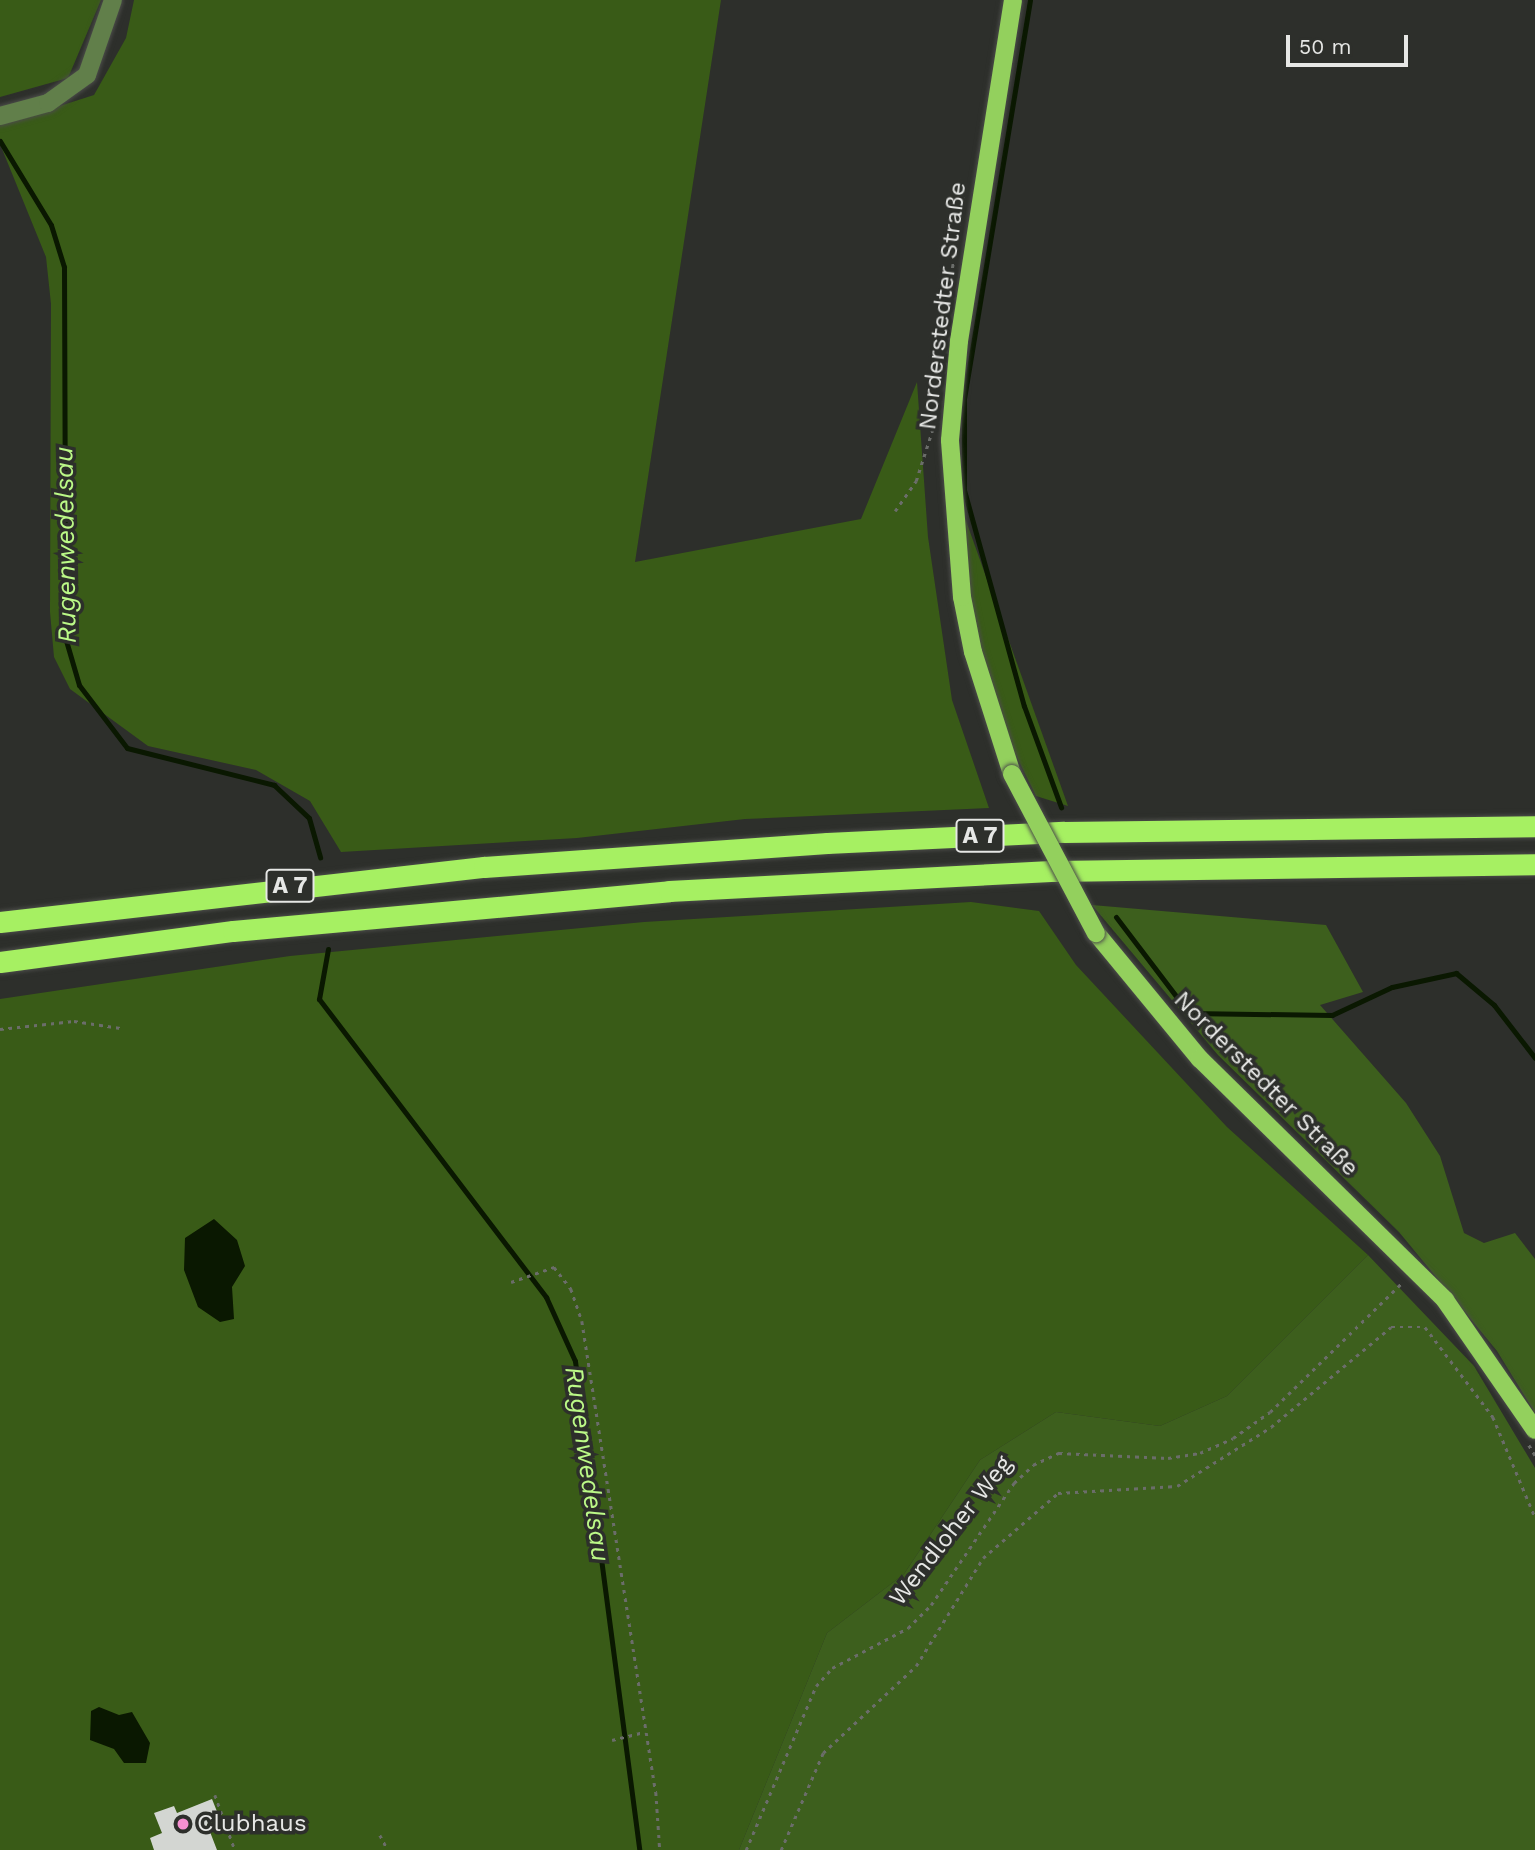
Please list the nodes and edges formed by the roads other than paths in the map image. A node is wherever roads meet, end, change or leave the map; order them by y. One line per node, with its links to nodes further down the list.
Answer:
1 (113, 0): 3 (street)
2 (1013, 0): 8 (main road, Norderstedter Straße, bridge)
3 (0, 116)
4 (1535, 826): 6 (highway, A 7)
5 (1535, 864): 7 (highway, A 7)
6 (0, 922)
7 (0, 962)
8 (1535, 1430)

